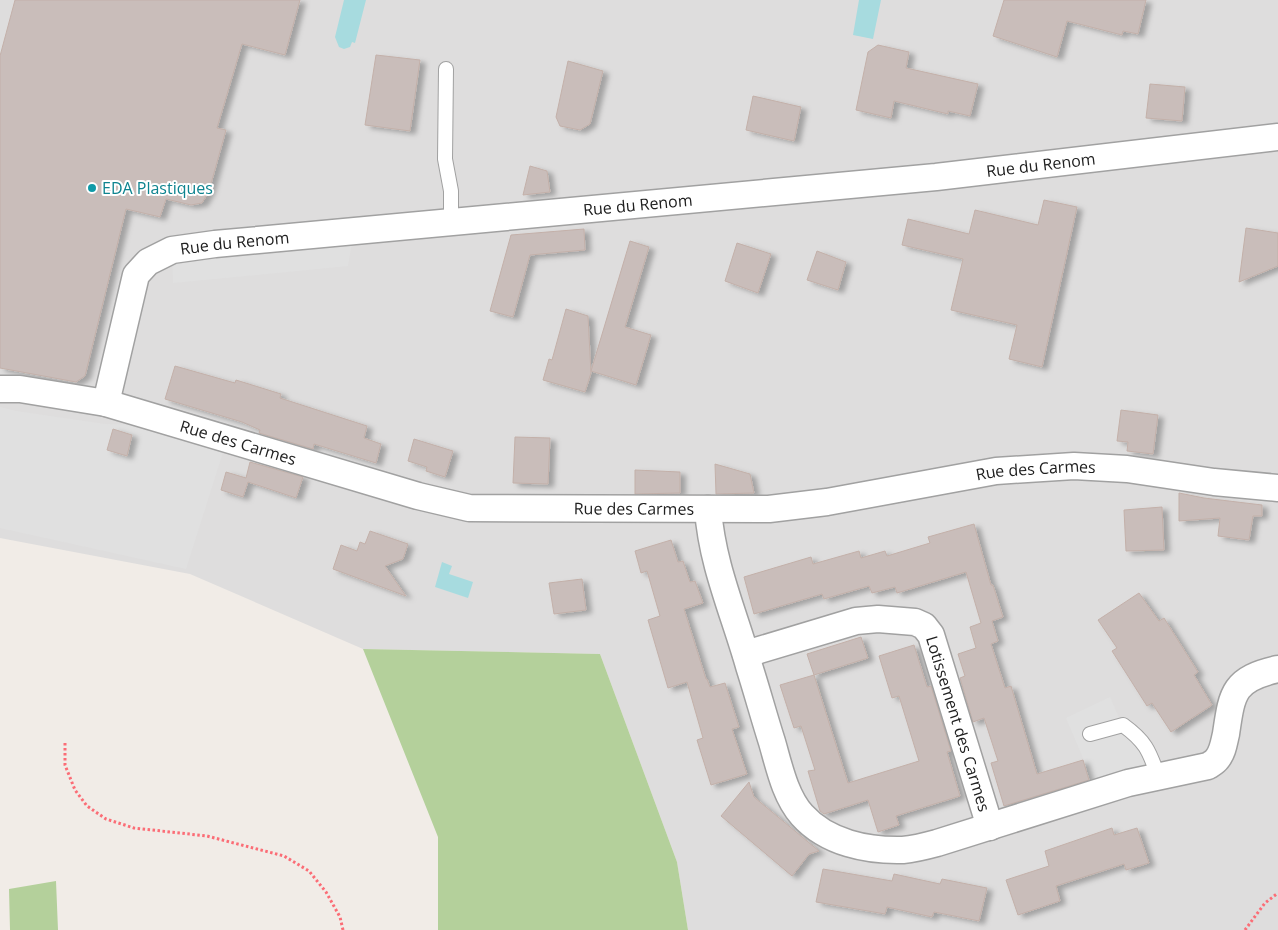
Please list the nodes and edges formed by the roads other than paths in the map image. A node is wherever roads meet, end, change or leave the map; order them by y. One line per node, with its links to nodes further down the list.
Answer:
1 (446, 69): 3 (lane)
2 (1278, 137): 3 (street, Rue du Renom)
3 (451, 221): 5 (street, Rue du Renom)
4 (0, 389): 5 (street, Rue des Carmes)
5 (106, 403): 7 (street, Rue des Carmes)
6 (1278, 488): 7 (street, Rue des Carmes)
7 (708, 509): 8 (street, Lotissement des Carmes)
8 (746, 654): 12 (street, Lotissement des Carmes); 12 (street, Lotissement des Carmes)
9 (1278, 669): 11 (street, Lotissement des Carmes)
10 (1090, 734): 11 (lane)
11 (1158, 776): 12 (street, Lotissement des Carmes)
12 (990, 827)

